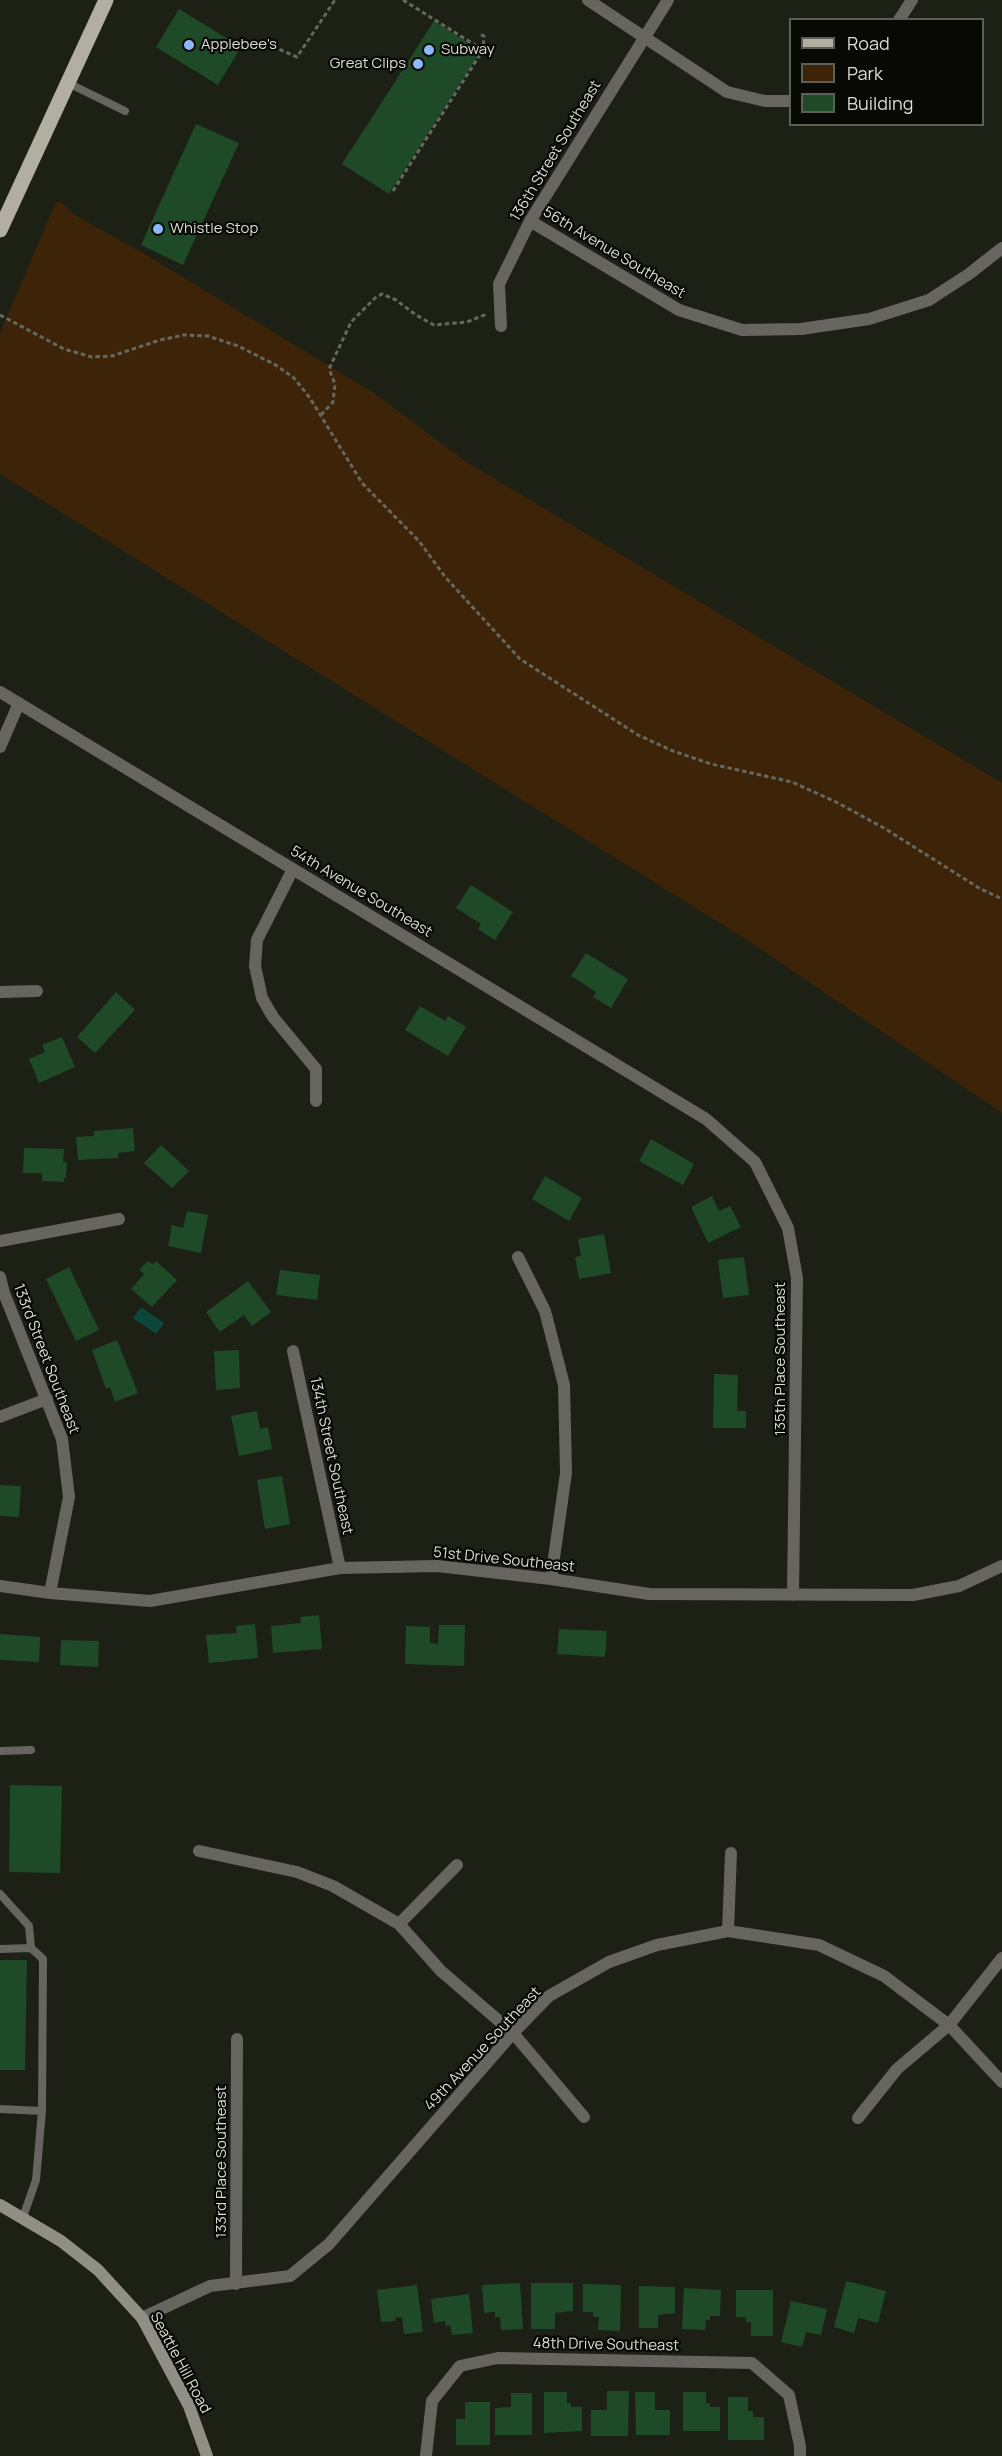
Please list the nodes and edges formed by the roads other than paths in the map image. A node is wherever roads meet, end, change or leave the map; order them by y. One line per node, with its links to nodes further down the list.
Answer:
1 (106, 0): 7 (main road)
2 (588, 0): 6 (street)
3 (668, 0): 6 (street, 136th Street Southeast)
4 (912, 0): 5 (street)
5 (900, 18)
6 (645, 36): 8 (street); 10 (street, 136th Street Southeast)
7 (68, 83): 9 (lane); 11 (main road)
8 (789, 101)
9 (126, 111)
10 (530, 221): 12 (street, 56th Avenue Southeast); 13 (street, 136th Street Southeast)
11 (0, 230)
12 (1002, 248)
13 (501, 326)
14 (0, 692): 15 (street, 54th Avenue Southeast)
15 (19, 703): 16 (street); 17 (street, 54th Avenue Southeast)
16 (0, 747)
17 (293, 869): 20 (street); 21 (street, 54th Avenue Southeast)
18 (36, 991): 19 (street)
19 (0, 992)
20 (316, 1101)
21 (706, 1119): 34 (street, 135th Place Southeast)
22 (119, 1219): 23 (street)
23 (0, 1241)
24 (519, 1257): 31 (street)
25 (0, 1277): 27 (street, 133rd Street Southeast)
26 (293, 1351): 30 (street, 134th Street Southeast)
27 (47, 1399): 28 (street); 33 (street, 133rd Street Southeast)
28 (0, 1417)
29 (1002, 1566): 34 (street, 51st Drive Southeast)
30 (340, 1568): 31 (street, 51st Drive Southeast); 33 (street, 51st Drive Southeast)
31 (551, 1579): 34 (street, 51st Drive Southeast)
32 (0, 1586): 33 (street, 51st Drive Southeast)
33 (50, 1593)
34 (793, 1595)
35 (31, 1750): 36 (lane)
36 (0, 1751)
37 (199, 1851): 41 (street)
38 (731, 1853): 42 (street)
39 (457, 1865): 41 (street)
40 (0, 1894): 43 (lane)
41 (399, 1924): 47 (street)
42 (728, 1931): 46 (street, 49th Avenue Southeast); 47 (street, 49th Avenue Southeast)
43 (31, 1948): 44 (lane); 51 (lane)
44 (0, 1949)
45 (1002, 1958): 46 (street)
46 (949, 2025): 49 (street, 49th Avenue Southeast); 53 (street)
47 (513, 2033): 52 (street); 56 (street, 49th Avenue Southeast)
48 (237, 2039): 56 (street, 133rd Place Southeast)
49 (1002, 2082)
50 (0, 2109): 51 (lane)
51 (42, 2111): 55 (lane)
52 (584, 2117)
53 (858, 2118)
54 (0, 2205): 55 (main road, Seattle Hill Road)
55 (23, 2217): 57 (main road, Seattle Hill Road)
56 (236, 2284): 57 (street, 49th Avenue Southeast)
57 (142, 2318): 58 (main road, Seattle Hill Road)
58 (207, 2456)
59 (426, 2456): 60 (street, 48th Drive Southeast)
60 (800, 2456)

